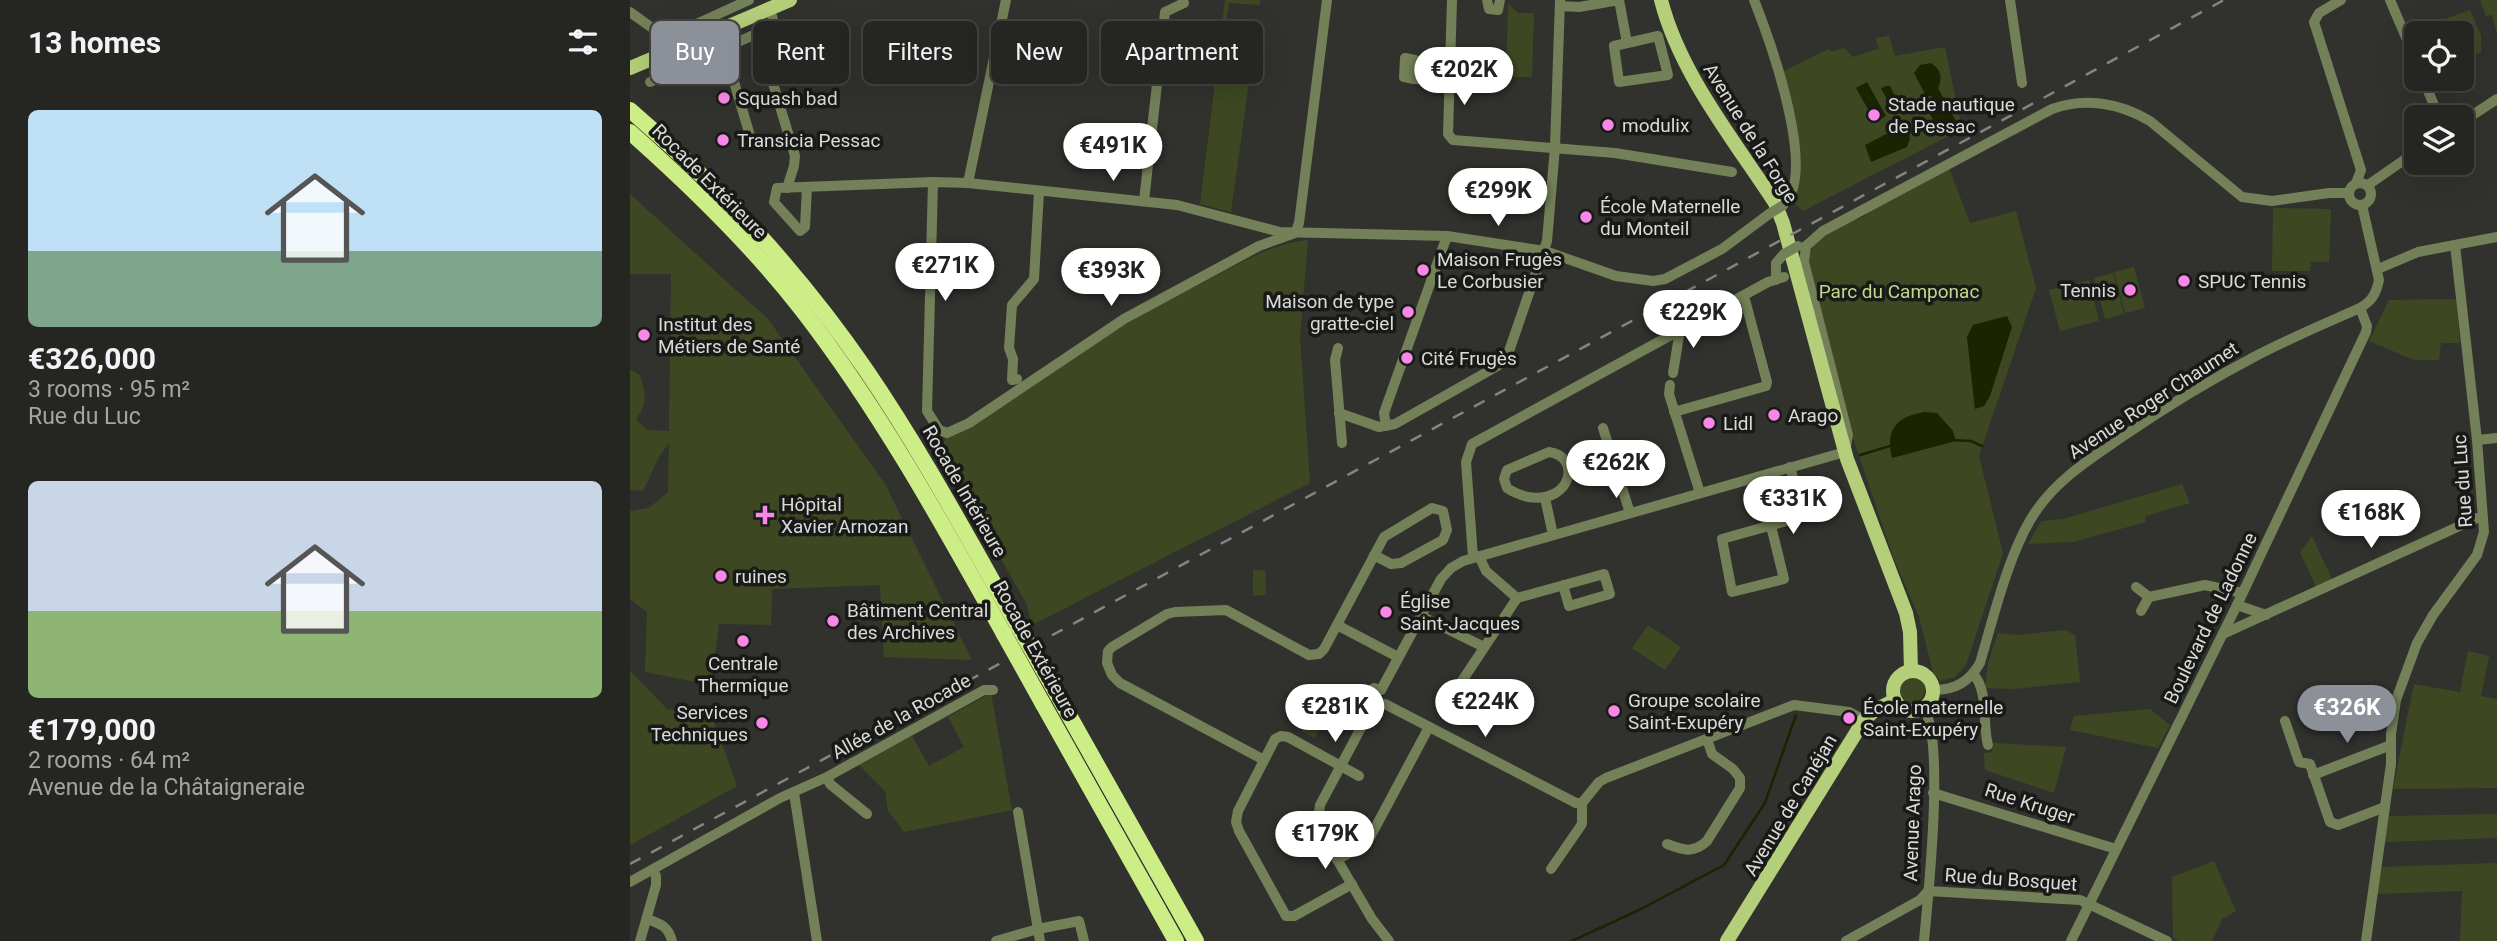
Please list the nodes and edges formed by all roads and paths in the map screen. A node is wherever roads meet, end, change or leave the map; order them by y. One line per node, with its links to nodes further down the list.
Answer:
1 (749, 0): 17 (street)
2 (790, 0): 16 (main road)
3 (1006, 0): 36 (street)
4 (1326, 0): 44 (street)
5 (1452, 0): 23 (street)
6 (1488, 0): 7 (street)
7 (1500, 0)
8 (1619, 0): 15 (street); 20 (street)
9 (1661, 0): 65 (main road, Avenue de la Forge)
10 (1754, 0): 49 (street, bridge)
11 (2010, 0): 24 (street)
12 (2341, 0): 37 (street)
13 (2390, 0): 18 (street)
14 (1184, 3): 42 (street)
15 (1560, 3): 32 (street)
16 (770, 9): 19 (street); 21 (main road)
17 (630, 12)
18 (2404, 33)
19 (739, 41)
20 (1628, 43): 20 (street)
21 (630, 68)
22 (1415, 79): 23 (street)
23 (1449, 80): 32 (street)
24 (2022, 83)
25 (735, 84): 31 (street)
26 (773, 84): 39 (street)
27 (2497, 99): 29 (street)
28 (630, 110): 85 (highway, Rocade Intérieure)
29 (2474, 114)
30 (630, 132): 85 (highway, Rocade Extérieure)
31 (751, 139)
32 (1555, 147): 34 (street); 49 (street)
33 (2404, 159): 37 (street)
34 (1732, 172)
35 (933, 182): 36 (street); 38 (street); 44 (street)
36 (968, 183): 40 (street)
37 (2362, 184): 41 (street); 43 (street)
38 (807, 187): 39 (street); 39 (street)
39 (787, 188)
40 (1039, 192): 42 (street); 56 (street)
41 (2348, 193): 43 (street); 48 (street)
42 (1144, 201): 44 (street)
43 (2362, 205): 50 (street)
44 (1295, 233): 45 (street)
45 (1447, 236): 49 (street); 60 (street)
46 (2497, 237): 47 (street)
47 (2455, 245): 50 (street); 63 (street, Rue du Luc)
48 (1802, 246): 51 (street, bridge); 65 (street)
49 (1545, 251): 60 (street)
50 (2378, 269): 52 (street)
51 (1744, 296): 53 (street); 58 (street)
52 (2360, 308): 77 (street, Boulevard de Ladonne); 90 (street, Avenue Roger Chaumet)
53 (1677, 332): 55 (street); 74 (street)
54 (1338, 348): 59 (street)
55 (1672, 373)
56 (1017, 379)
57 (1670, 385): 58 (street)
58 (1674, 412): 67 (street)
59 (1339, 413): 60 (street); 64 (street)
60 (1386, 426)
61 (1603, 428): 69 (street)
62 (2497, 438): 63 (street)
63 (2477, 440): 70 (street, Rue du Luc)
64 (1342, 443)
65 (1845, 452): 66 (street); 89 (main road)
66 (1790, 467): 67 (street); 71 (street)
67 (1700, 493): 69 (street)
68 (1545, 498): 68 (street); 72 (street)
69 (1630, 513): 72 (street)
70 (2483, 518): 83 (street); 104 (street, Rue du Luc)
71 (1771, 526): 71 (street)
72 (1553, 535): 74 (street)
73 (1374, 555): 73 (street); 84 (street)
74 (1476, 556): 79 (street); 82 (street)
75 (1563, 585): 79 (street)
76 (2136, 587): 78 (street)
77 (2242, 593): 78 (street); 80 (street, Boulevard de Ladonne)
78 (2148, 597): 81 (street)
79 (1517, 598): 87 (street)
80 (2237, 605): 83 (street); 86 (street, Boulevard de Ladonne)
81 (2141, 611)
82 (1421, 615): 87 (street); 88 (street)
83 (2266, 615): 86 (street)
84 (1337, 625): 88 (street); 105 (street)
85 (1011, 630): 133 (highway, Rocade Extérieure, bridge); 134 (highway, Rocade Intérieure, bridge)
86 (2223, 634): 117 (street, Boulevard de Ladonne)
87 (1483, 648): 93 (street)
88 (1398, 657): 92 (street)
89 (1911, 671): 94 (main road); 95 (main road)
90 (1973, 674): 94 (street); 103 (street)
91 (993, 690): 109 (street, Allée de la Rocade)
92 (1381, 690): 96 (street); 97 (street)
93 (1456, 690)
94 (1934, 690): 98 (main road)
95 (1895, 699): 98 (main road); 99 (main road, Avenue de Canéjan)
96 (1385, 704): 97 (street); 101 (street)
97 (1371, 709): 106 (street)
98 (1924, 709): 111 (street, Avenue Arago)
99 (1864, 720): 102 (street); 136 (main road, Avenue de Canéjan)
100 (2285, 721): 107 (street)
101 (1429, 727): 112 (street); 118 (street)
102 (1707, 739): 112 (street); 116 (street)
103 (1988, 745)
104 (2392, 745): 107 (street); 113 (street, Rue du Luc)
105 (1264, 760): 106 (street); 122 (street)
106 (1341, 766): 108 (street); 118 (street)
107 (2313, 775): 113 (street)
108 (1359, 776)
109 (827, 777): 110 (street, Allée de la Rocade); 115 (street, Allée de la Rocade)
110 (794, 793): 120 (street, Allée de la Rocade); 129 (street)
111 (1933, 793): 117 (street, Rue Kruger); 123 (street, Avenue Arago)
112 (1582, 803): 119 (street)
113 (2385, 807): 141 (street, Rue du Luc)
114 (1018, 812): 126 (street)
115 (867, 814)
116 (1667, 844)
117 (2116, 849): 124 (street, Boulevard de Ladonne)
118 (1337, 860): 122 (street)
119 (1551, 869)
120 (653, 870): 121 (street, Allée de la Rocade); 125 (street)
121 (630, 882)
122 (1352, 884): 135 (street)
123 (1928, 891): 124 (street, Rue du Bosquet); 137 (street); 138 (street, Avenue Arago)
124 (2090, 903): 139 (street, Boulevard de Ladonne); 140 (street, Rue du Bosquet)
125 (647, 919): 127 (street); 128 (street)
126 (1038, 929): 130 (street); 131 (street); 132 (street)
127 (640, 941)
128 (672, 941)
129 (817, 941)
130 (996, 941)
131 (1040, 941)
132 (1084, 941)
133 (1176, 941)
134 (1196, 941)
135 (1389, 941)
136 (1727, 941)
137 (1846, 941)
138 (1924, 941)
139 (2071, 941)
140 (2167, 941)
141 (2366, 941)

